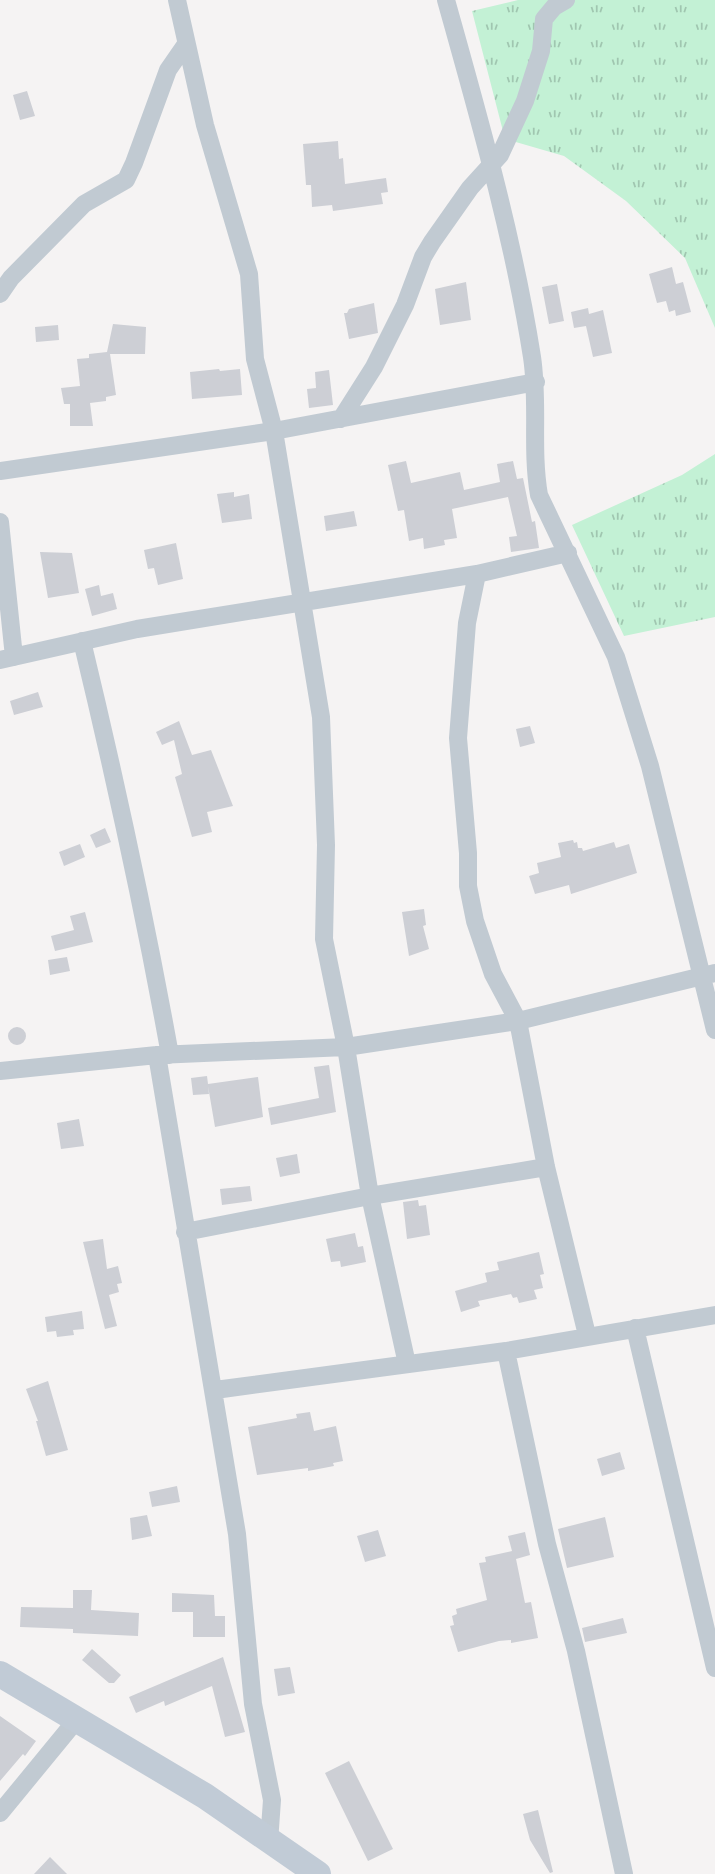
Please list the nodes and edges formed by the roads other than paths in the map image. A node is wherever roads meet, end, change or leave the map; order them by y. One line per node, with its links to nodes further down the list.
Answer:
1 (177, 0): 4 (street)
2 (446, 0): 5 (street)
3 (566, 0): 5 (street)
4 (186, 44): 6 (street); 9 (street)
5 (492, 166): 7 (street); 8 (street)
6 (0, 294)
7 (536, 382): 8 (street); 12 (street)
8 (341, 419): 9 (street)
9 (274, 431): 10 (street); 14 (street)
10 (0, 471)
11 (0, 522): 16 (street)
12 (568, 553): 13 (street); 17 (street)
13 (477, 574): 14 (street); 18 (street)
14 (303, 601): 15 (street); 20 (street)
15 (82, 641): 16 (street); 21 (street)
16 (7, 659)
17 (708, 975): 18 (street); 19 (street)
18 (518, 1021): 20 (street); 23 (street)
19 (715, 1030)
20 (346, 1047): 21 (street); 24 (street)
21 (164, 1055): 22 (street); 25 (street)
22 (0, 1071)
23 (546, 1167): 24 (street); 28 (street)
24 (370, 1196): 25 (street); 30 (street)
25 (185, 1231): 31 (street)
26 (715, 1315): 27 (street)
27 (635, 1328): 28 (street); 32 (street)
28 (587, 1335): 29 (street)
29 (506, 1351): 30 (street); 38 (street)
30 (407, 1364): 31 (street)
31 (215, 1390): 36 (street)
32 (715, 1668)
33 (0, 1674): 34 (street)
34 (78, 1718): 35 (street); 36 (street)
35 (0, 1813)
36 (269, 1842): 37 (street)
37 (318, 1874)
38 (624, 1874)

